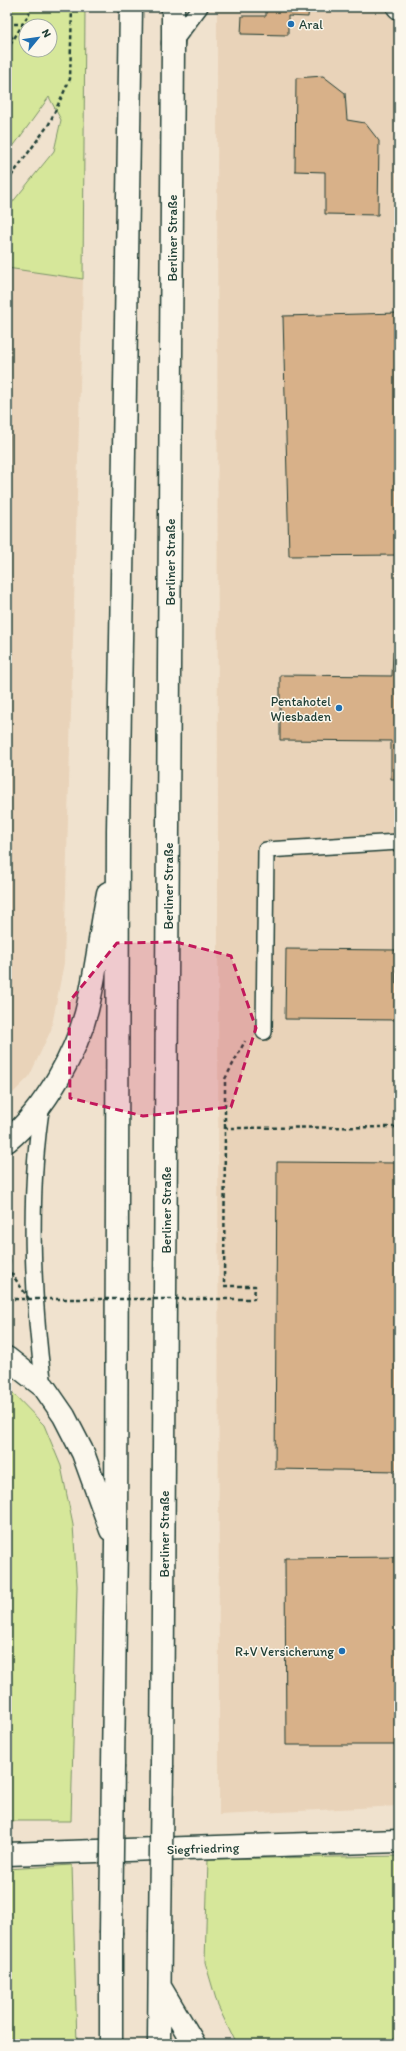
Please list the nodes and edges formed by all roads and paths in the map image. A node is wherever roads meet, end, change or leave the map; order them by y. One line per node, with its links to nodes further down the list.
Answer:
1 (72, 7): 14 (path)
2 (132, 7): 15 (main road)
3 (173, 7): 12 (main road, Berliner Straße)
4 (200, 7): 12 (lane)
5 (30, 12): 6 (path)
6 (26, 18)
7 (7, 24): 8 (path)
8 (18, 24)
9 (7, 29): 11 (path)
10 (18, 32): 11 (path)
11 (13, 41): 13 (path)
12 (173, 43): 30 (main road, Berliner Straße, bridge)
13 (7, 50)
14 (7, 182)
15 (118, 831): 18 (main road); 27 (main road)
16 (399, 842): 17 (lane)
17 (264, 1032): 20 (path)
18 (42, 1103): 21 (main road); 26 (lane)
19 (399, 1127): 20 (path)
20 (225, 1128): 24 (path, bridge)
21 (7, 1141)
22 (7, 1267): 24 (path, bridge)
23 (7, 1299): 24 (path, bridge)
24 (29, 1299)
25 (7, 1358): 26 (main road)
26 (44, 1387): 27 (main road)
27 (116, 1544): 31 (main road, bridge)
28 (399, 1841): 29 (main road, Siegfriedring)
29 (7, 1854)
30 (160, 1986): 32 (main road, Berliner Straße); 33 (main road)
31 (111, 2044)
32 (159, 2044)
33 (194, 2044)

